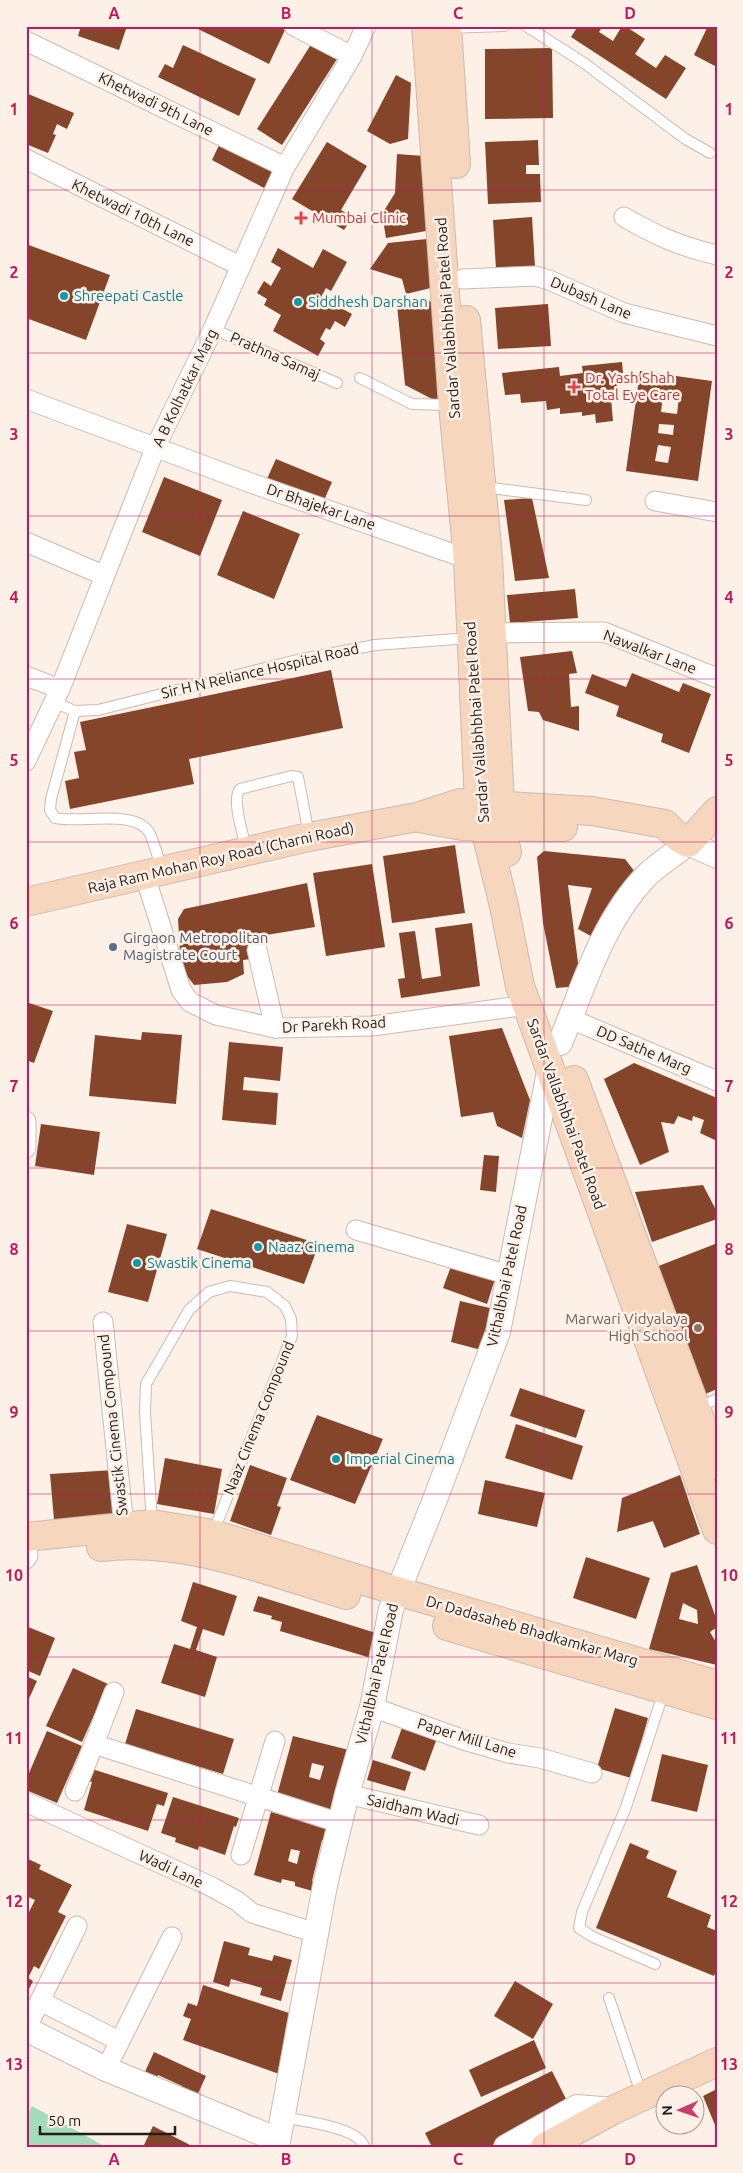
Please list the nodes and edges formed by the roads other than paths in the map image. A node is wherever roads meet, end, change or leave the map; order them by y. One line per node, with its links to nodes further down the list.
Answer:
1 (294, 26): 7 (street)
2 (366, 26): 7 (street, A B Kolhatkar Marg)
3 (504, 26): 5 (lane)
4 (526, 26): 8 (lane)
5 (440, 27): 14 (main road, Sardar Vallabhbhai Patel Road); 20 (main road, Sardar Vallabhbhai Patel Road)
6 (26, 41): 10 (street, Khetwadi 9th Lane)
7 (352, 56): 10 (street, A B Kolhatkar Marg)
8 (710, 153)
9 (26, 159): 13 (street, Khetwadi 10th Lane)
10 (286, 167): 13 (street, A B Kolhatkar Marg)
11 (624, 217): 12 (street)
12 (717, 255)
13 (240, 266): 15 (street, A B Kolhatkar Marg)
14 (463, 279): 16 (street, Dubash Lane); 22 (main road, Sardar Vallabhbhai Patel Road)
15 (213, 329): 18 (lane, Prathna Samaj); 21 (street, A B Kolhatkar Marg)
16 (717, 336)
17 (360, 378): 20 (lane)
18 (337, 384)
19 (26, 399): 21 (street, Dr Bhajekar Lane)
20 (452, 406): 27 (main road, Sardar Vallabhbhai Patel Road)
21 (156, 446): 27 (street, Dr Bhajekar Lane); 28 (street, A B Kolhatkar Marg)
22 (480, 487): 23 (lane); 27 (main road, Sardar Vallabhbhai Patel Road)
23 (586, 500)
24 (655, 501): 25 (street)
25 (717, 512)
26 (26, 542): 28 (street)
27 (478, 558): 29 (main road, Sardar Vallabhbhai Patel Road)
28 (104, 575): 32 (street, A B Kolhatkar Marg)
29 (481, 635): 31 (street, Nawalkar Lane); 33 (lane, Sir H N Reliance Hospital Road); 36 (main road, Sardar Vallabhbhai Patel Road)
30 (26, 676): 32 (street)
31 (717, 678)
32 (56, 695): 33 (lane, Sir H N Reliance Hospital Road); 34 (street, A B Kolhatkar Marg)
33 (75, 711): 41 (lane)
34 (26, 761)
35 (717, 811): 38 (main road, Vithalbhai Patel Road)
36 (490, 815): 37 (main road, Raja Ram Mohan Roy Road (Charni Road)); 38 (main road, Raja Ram Mohan Roy Road (Charni Road)); 44 (main road, Sardar Vallabhbhai Patel Road); 46 (main road, Sardar Vallabhbhai Patel Road)
37 (309, 837): 39 (main road, Raja Ram Mohan Roy Road (Charni Road)); 39 (lane)
38 (683, 840): 40 (street, Raja Ram Mohan Roy Road (Charni Road)); 46 (street, Vithalbhai Patel Road)
39 (248, 852): 41 (main road, Raja Ram Mohan Roy Road (Charni Road))
40 (717, 856)
41 (154, 873): 42 (main road, Raja Ram Mohan Roy Road (Charni Road)); 45 (street, Dr Parekh Road)
42 (26, 902)
43 (257, 950): 45 (street)
44 (527, 1005): 45 (street, Dr Parekh Road); 46 (main road, Sardar Vallabhbhai Patel Road)
45 (275, 1028)
46 (560, 1043): 47 (street, DD Sathe Marg); 51 (street, Vithalbhai Patel Road); 53 (main road, Sardar Vallabhbhai Patel Road); 57 (main road, Sardar Vallabhbhai Patel Road)
47 (717, 1081)
48 (26, 1121): 49 (street)
49 (26, 1148)
50 (356, 1230): 51 (street)
51 (509, 1275): 60 (street, Vithalbhai Patel Road)
52 (103, 1322): 56 (street, Swastik Cinema Compound)
53 (706, 1404): 54 (main road, Sardar Vallabhbhai Patel Road)
54 (717, 1465)
55 (152, 1524): 56 (main road, Dr Dadasaheb Bhadkamkar Marg); 58 (main road, Dr Dadasaheb Bhadkamkar Marg); 58 (lane, Naaz Cinema Compound)
56 (124, 1527): 59 (main road, Dr Dadasaheb Bhadkamkar Marg)
57 (717, 1530)
58 (213, 1534): 60 (main road, Dr Dadasaheb Bhadkamkar Marg)
59 (27, 1550): 60 (main road, Dr Dadasaheb Bhadkamkar Marg)
60 (394, 1600): 61 (main road, Dr Dadasaheb Bhadkamkar Marg); 62 (main road, Dr Dadasaheb Bhadkamkar Marg); 65 (street, Vithalbhai Patel Road)
61 (717, 1685)
62 (664, 1691): 64 (main road, Dr Dadasaheb Bhadkamkar Marg); 79 (lane)
63 (114, 1692): 67 (street)
64 (717, 1706)
65 (372, 1707): 68 (street, Paper Mill Lane); 70 (street, Vithalbhai Patel Road)
66 (275, 1741): 71 (street)
67 (94, 1744): 69 (street); 71 (street)
68 (592, 1773)
69 (75, 1791)
70 (347, 1794): 73 (street, Vithalbhai Patel Road); 74 (street, Saidham Wadi)
71 (258, 1796): 73 (street); 75 (street)
72 (26, 1802): 77 (street, Wadi Lane)
73 (340, 1823): 77 (street, Vithalbhai Patel Road)
74 (480, 1825)
75 (241, 1855)
76 (77, 1926): 81 (street)
77 (316, 1933): 88 (street, Vithalbhai Patel Road)
78 (172, 1937): 83 (street)
79 (655, 1964)
80 (609, 1998): 86 (lane)
81 (40, 2001): 82 (street); 83 (street)
82 (26, 2029): 85 (street)
83 (119, 2041): 85 (street)
84 (717, 2062): 86 (main road)
85 (106, 2069): 89 (street)
86 (642, 2097): 87 (main road)
87 (614, 2110): 91 (street); 92 (main road)
88 (282, 2117): 89 (street, Vithalbhai Patel Road); 90 (lane)
89 (277, 2143)
90 (364, 2147)
91 (506, 2147)
92 (545, 2147)

